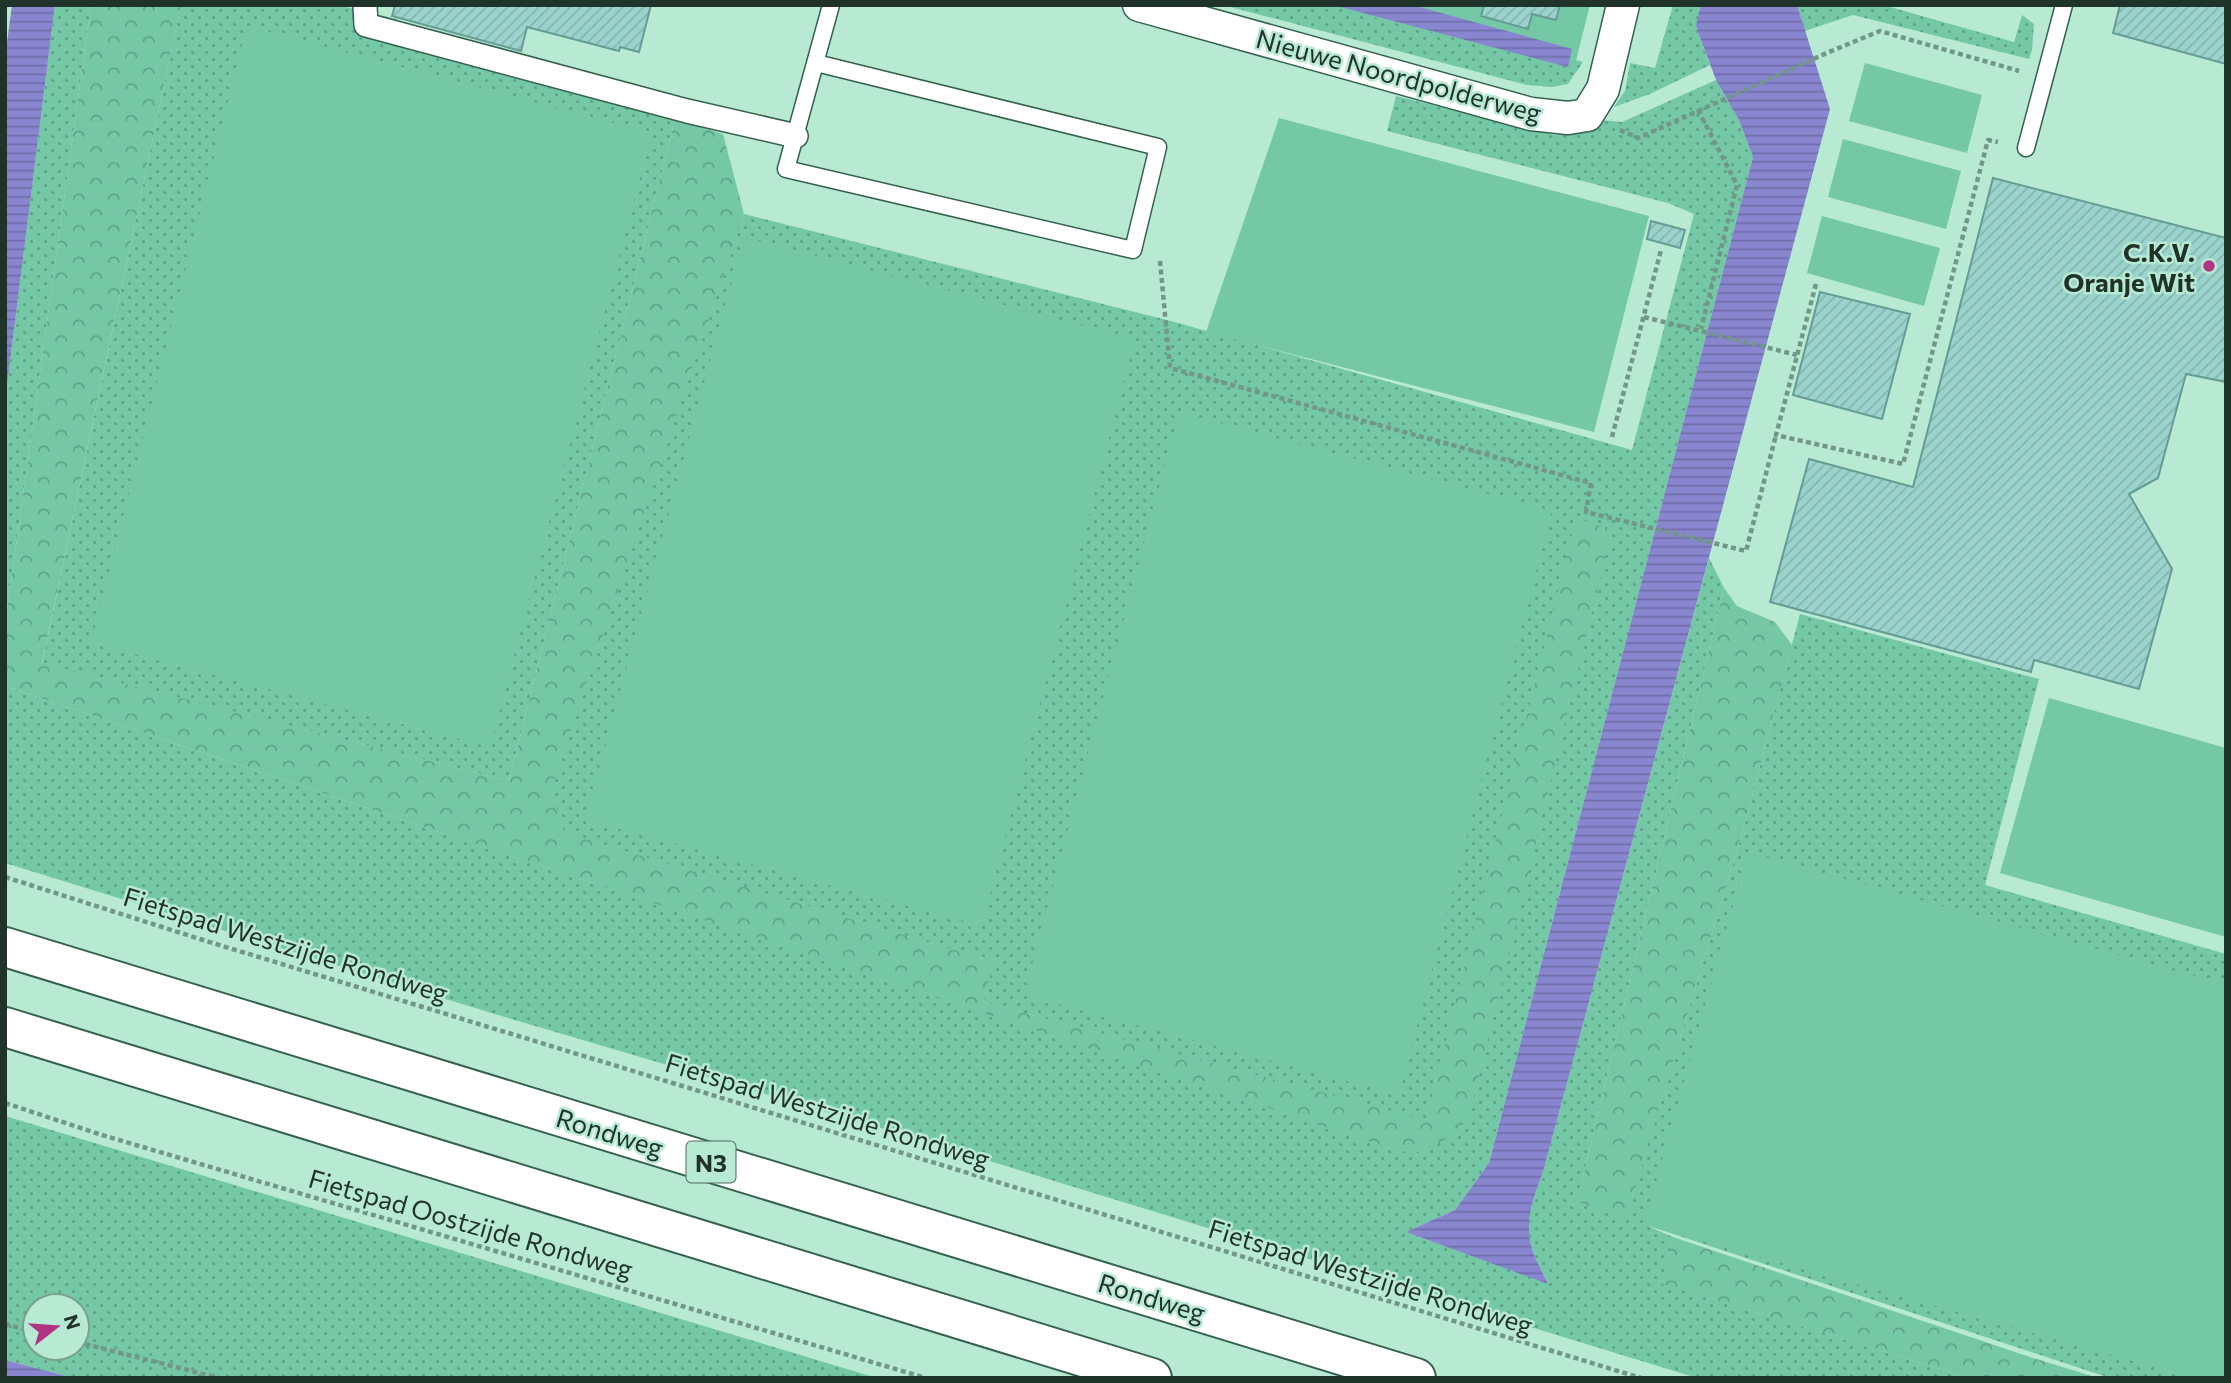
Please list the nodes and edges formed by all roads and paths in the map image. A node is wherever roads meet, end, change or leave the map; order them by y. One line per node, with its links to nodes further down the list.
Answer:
1 (365, 5): 10 (street)
2 (831, 5): 6 (lane)
3 (1139, 5): 9 (street, Nieuwe Noordpolderweg)
4 (1623, 5): 9 (street)
5 (2064, 5): 7 (lane)
6 (816, 63): 10 (lane); 12 (lane)
7 (2045, 78): 8 (path); 11 (lane)
8 (1698, 110): 9 (path); 16 (path)
9 (1587, 116)
10 (796, 136): 12 (lane)
11 (2026, 148): 18 (path)
12 (1133, 250): 18 (path)
13 (1661, 250): 15 (path)
14 (1816, 284): 17 (path)
15 (1644, 317): 16 (path); 19 (path)
16 (1700, 330): 17 (path)
17 (1797, 355): 18 (path)
18 (1776, 435)
19 (1612, 437)
20 (5, 877): 29 (path, Fietspad Westzijde Rondweg)
21 (5, 947): 28 (highway, Rondweg / N3)
22 (5, 1027): 27 (highway)
23 (5, 1103): 26 (path, Fietspad Oostzijde Rondweg)
24 (91, 1346): 25 (path)
25 (219, 1378)
26 (926, 1378)
27 (1152, 1378)
28 (1416, 1378)
29 (1641, 1378)

